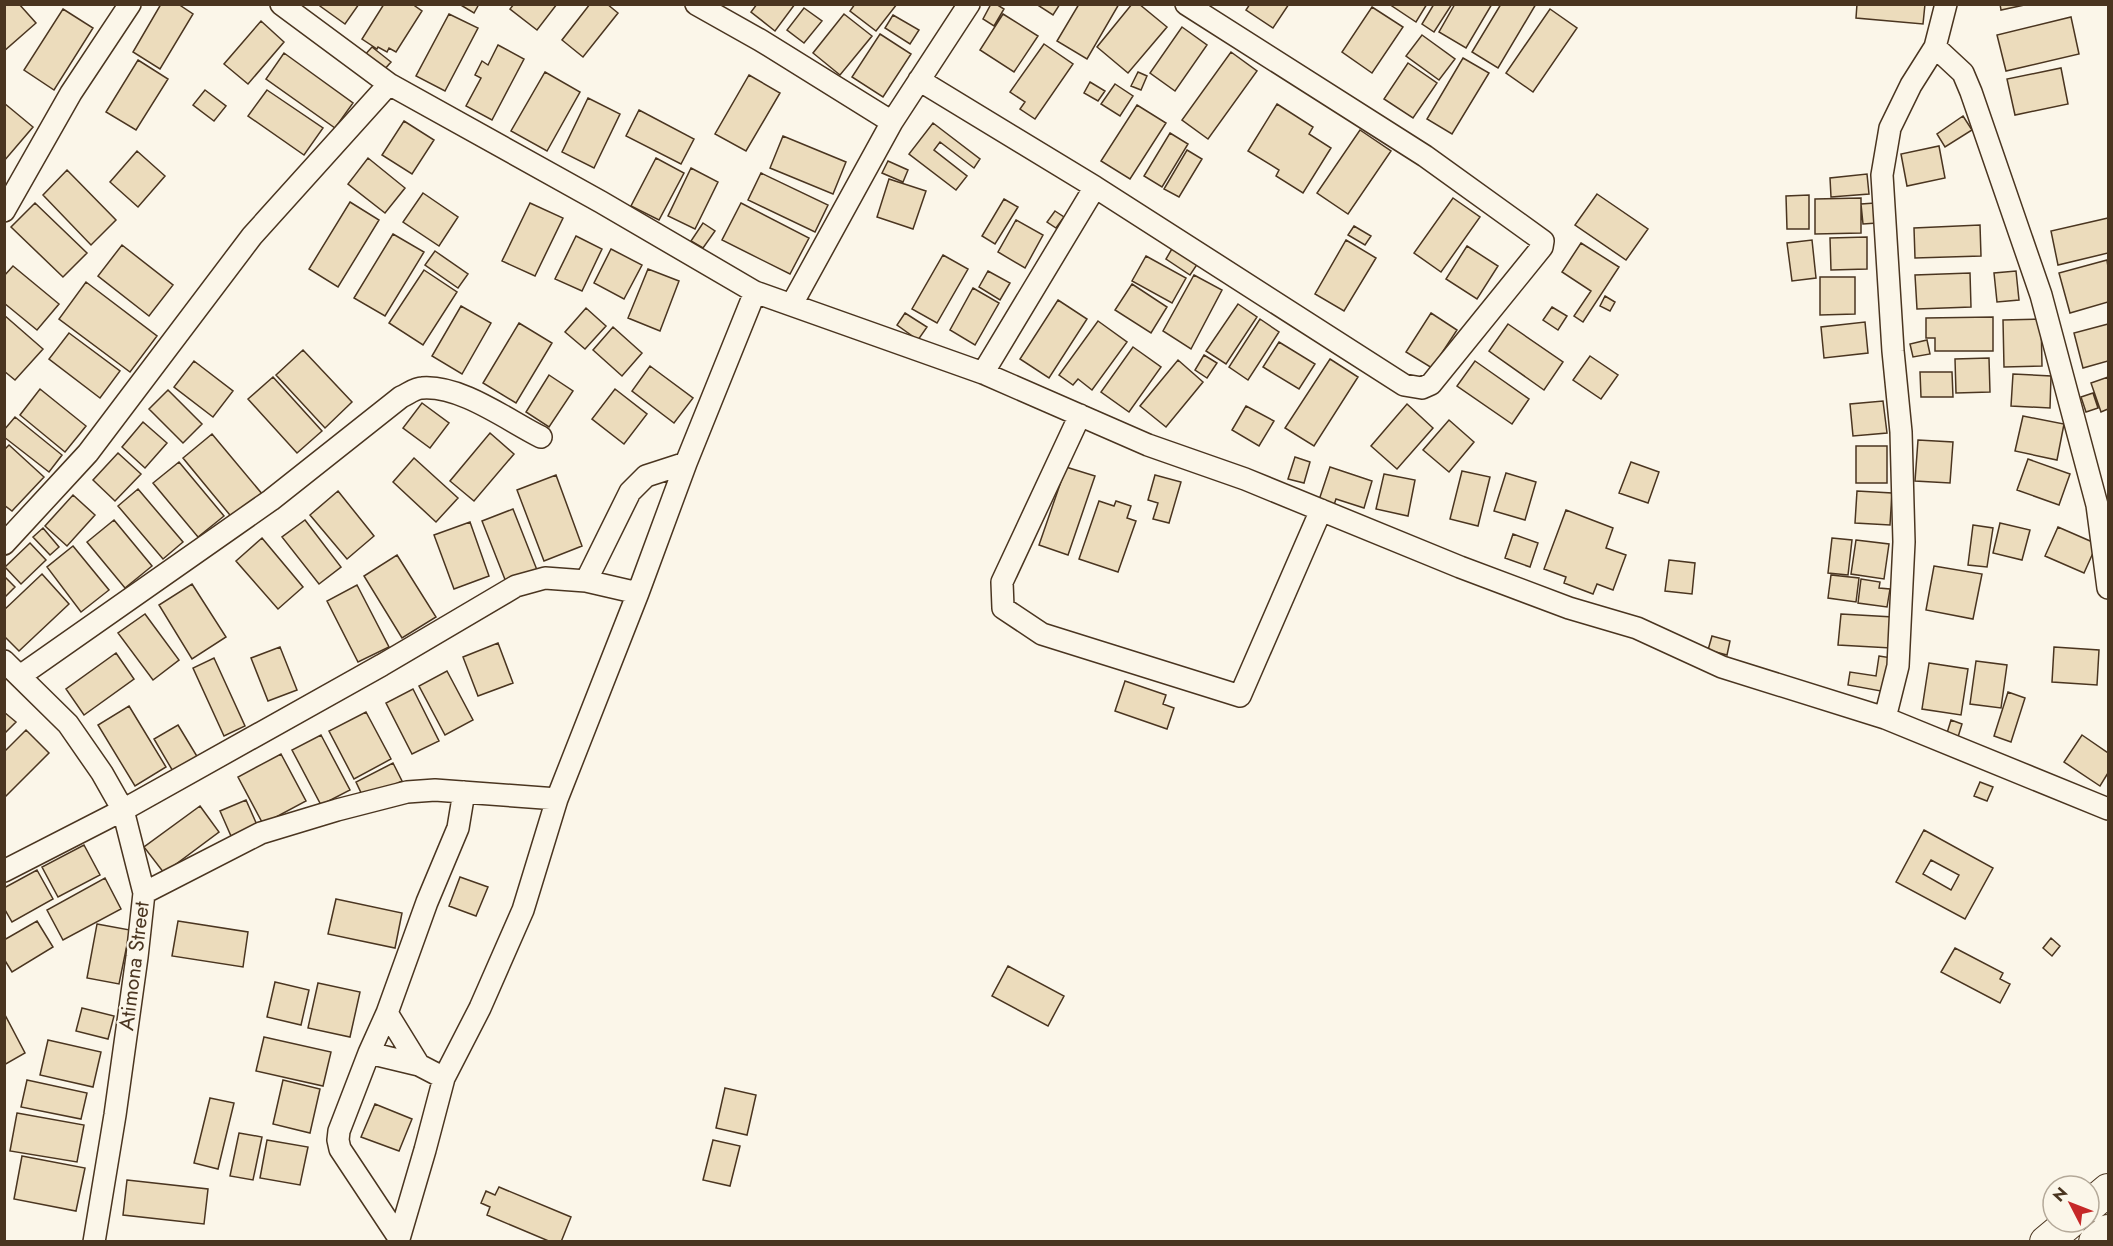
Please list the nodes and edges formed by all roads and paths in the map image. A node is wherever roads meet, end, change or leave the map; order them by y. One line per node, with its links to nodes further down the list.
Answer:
1 (130, 4): 12 (street)
2 (281, 4): 9 (street)
3 (696, 4): 10 (street)
4 (969, 4): 8 (street)
5 (1186, 4): 11 (street)
6 (1946, 4): 7 (street)
7 (1935, 47): 19 (street); 27 (street)
8 (919, 80): 10 (street); 11 (street)
9 (389, 84): 13 (street); 21 (street)
10 (892, 122): 14 (street)
11 (1095, 187): 15 (street)
12 (4, 212)
13 (755, 292): 14 (street); 18 (street)
14 (792, 304): 15 (street)
15 (983, 373): 16 (street)
16 (1080, 415): 20 (street); 20 (street)
17 (541, 437): 26 (street)
18 (686, 463): 22 (street); 24 (street)
19 (2100, 480): 23 (street)
20 (1321, 510): 27 (street)
21 (4, 544)
22 (586, 581): 24 (street); 31 (street)
23 (2109, 588)
24 (638, 593): 29 (street)
25 (4, 661): 26 (street, Atimona Street)
26 (20, 676): 31 (street, Atimona Street)
27 (1885, 718): 30 (street)
28 (464, 792): 29 (street); 33 (street); 34 (street)
29 (556, 799): 37 (street)
30 (2109, 809)
31 (123, 810): 32 (street); 33 (street, Atimona Street)
32 (4, 871)
33 (144, 893): 40 (street, Atimona Street)
34 (387, 1013): 35 (street); 36 (street)
35 (369, 1053): 36 (street); 39 (street)
36 (419, 1065): 37 (street)
37 (444, 1078): 39 (street)
38 (2109, 1231): 41 (highway)
39 (398, 1240)
40 (94, 1242)
41 (2096, 1242)

